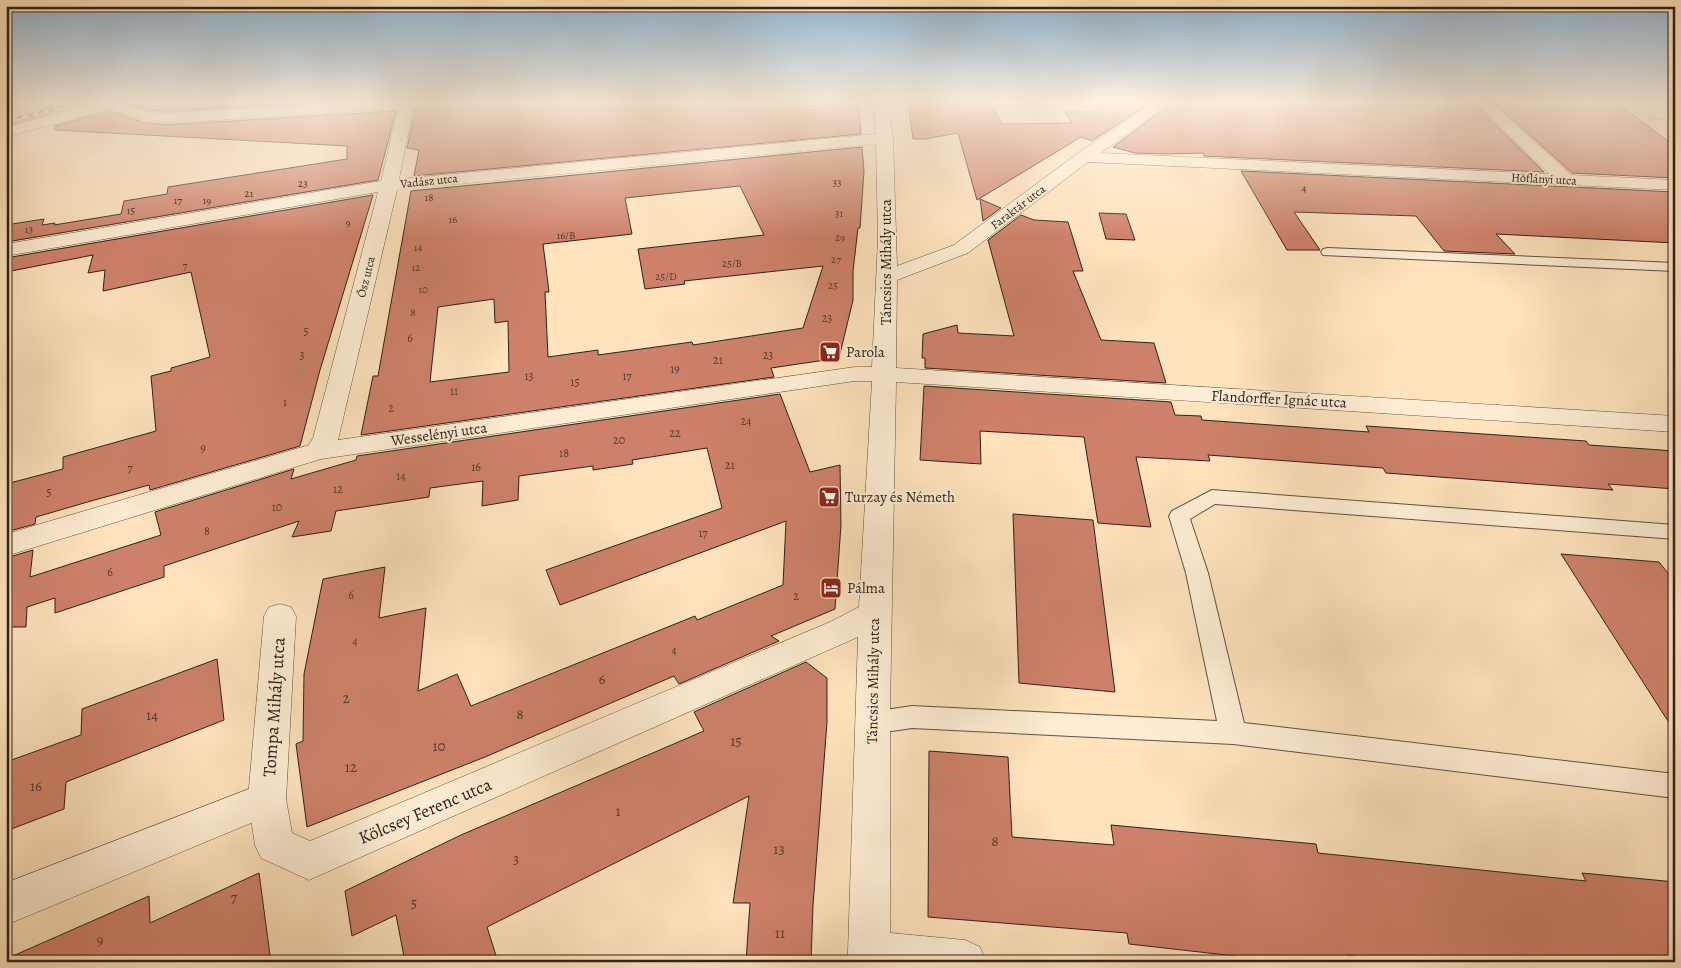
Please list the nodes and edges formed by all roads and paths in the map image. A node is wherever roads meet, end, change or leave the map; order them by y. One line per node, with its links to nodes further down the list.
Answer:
1 (397, 147): 8 (street, Ősz utca)
2 (788, 147): 8 (street, Vadász utca)
3 (885, 147): 13 (street, Táncsics Mihály utca)
4 (1098, 147): 6 (street, Faraktár utca)
5 (1531, 147): 7 (street)
6 (1084, 157): 7 (street, Höflányi utca); 13 (street, Faraktár utca)
7 (1566, 180): 9 (street, Höflányi utca)
8 (388, 185): 10 (street, Vadász utca); 16 (street, Ősz utca)
9 (1675, 185)
10 (6, 250)
11 (1328, 252): 12 (lane)
12 (1675, 267)
13 (888, 276): 14 (street, Táncsics Mihály utca)
14 (884, 374): 15 (street, Flandorffer Ignác utca); 16 (street, Wesselényi utca); 19 (street, Táncsics Mihály utca)
15 (1675, 424)
16 (319, 451): 18 (street, Wesselényi utca)
17 (1675, 532): 22 (lane)
18 (6, 545)
19 (874, 614): 21 (street, Táncsics Mihály utca); 24 (street, Kölcsey Ferenc utca)
20 (280, 616): 24 (street, Tompa Mihály utca)
21 (872, 723): 22 (lane); 26 (street, Táncsics Mihály utca)
22 (1233, 733): 23 (lane)
23 (1675, 786)
24 (267, 799): 25 (street)
25 (6, 904)
26 (868, 957): 27 (street)
27 (965, 962)

